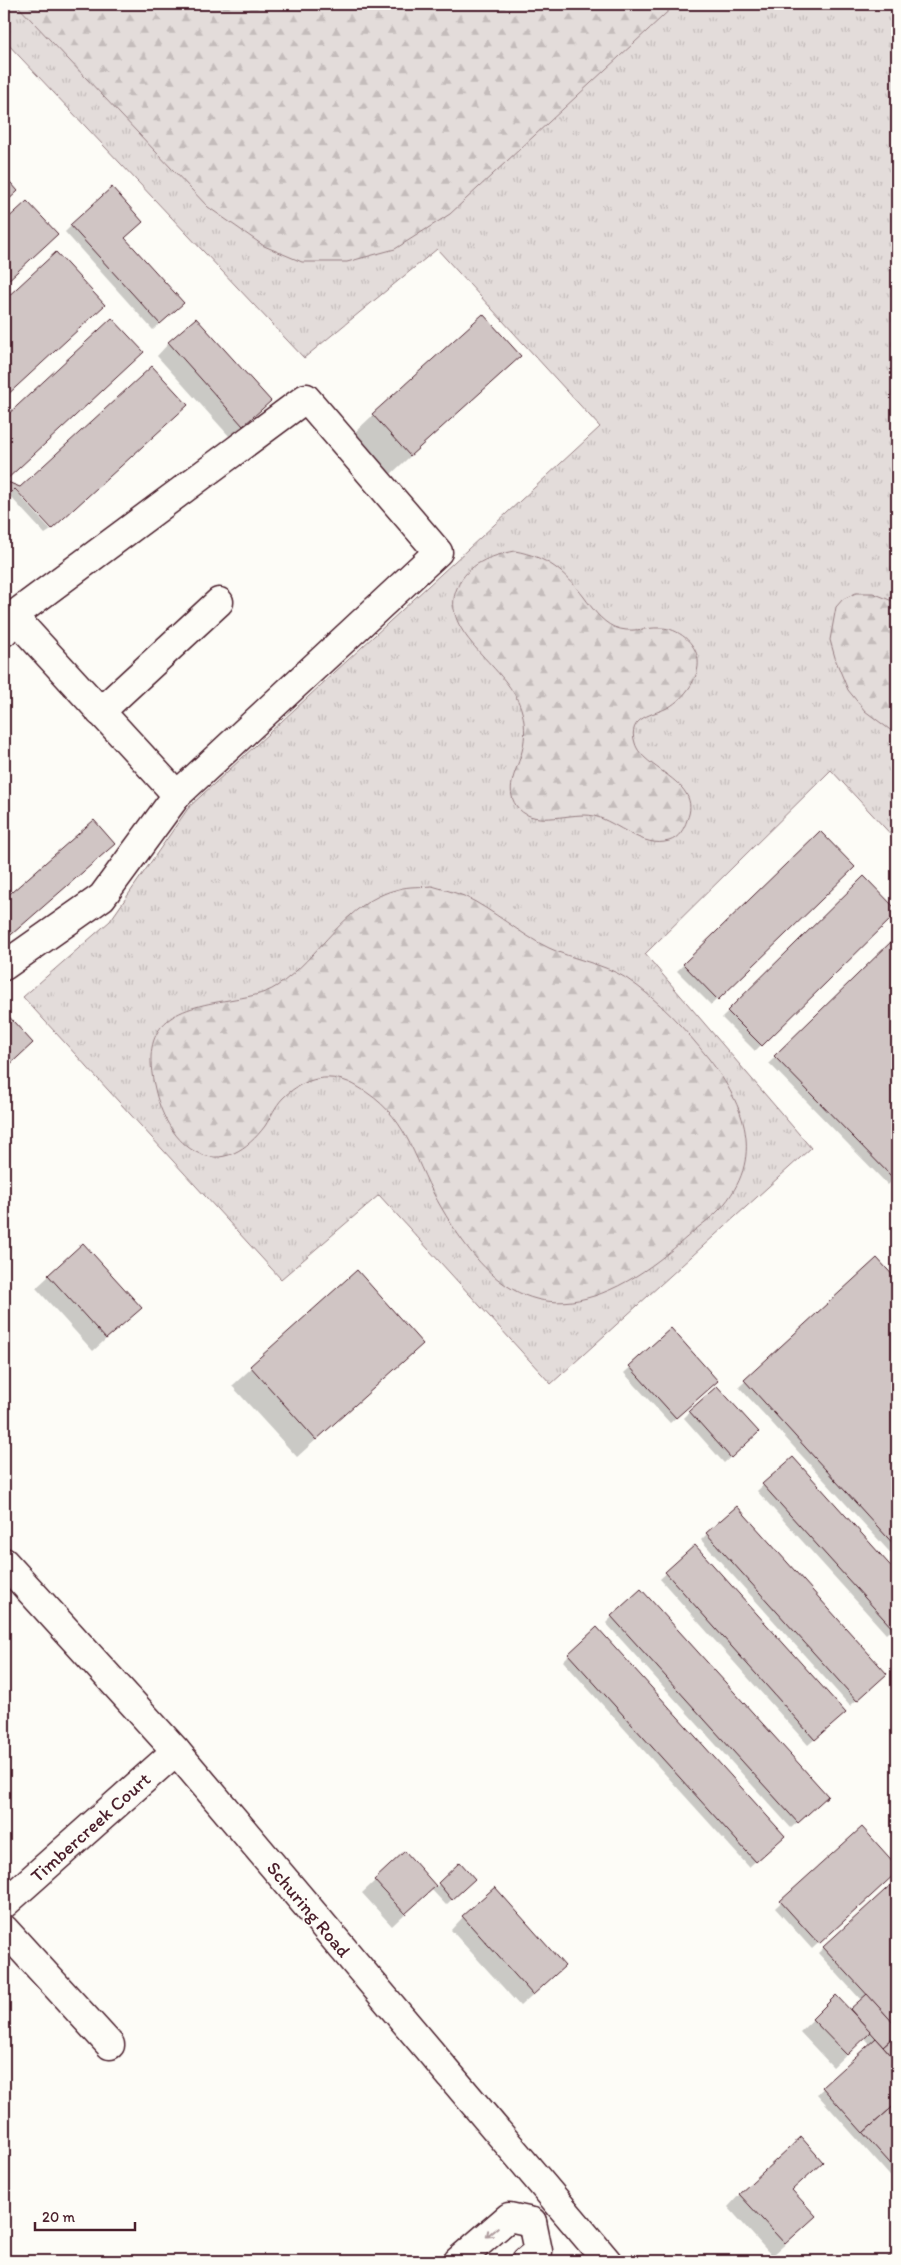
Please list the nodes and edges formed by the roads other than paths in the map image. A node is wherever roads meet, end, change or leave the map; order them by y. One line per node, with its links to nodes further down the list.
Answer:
1 (219, 602): 3 (street)
2 (7, 622): 3 (street); 4 (street)
3 (100, 712): 4 (street)
4 (177, 795): 5 (street)
5 (4, 966)
6 (4, 1562): 7 (street, Schuring Road)
7 (176, 1751): 8 (street, Timbercreek Court); 11 (street, Schuring Road)
8 (4, 1904)
9 (4, 1929): 10 (street)
10 (110, 2045)
11 (556, 2201): 12 (street); 15 (street, Schuring Road)
12 (532, 2222): 13 (street, one-way to 13); 14 (street)
13 (458, 2261)
14 (526, 2261)
15 (608, 2261)

